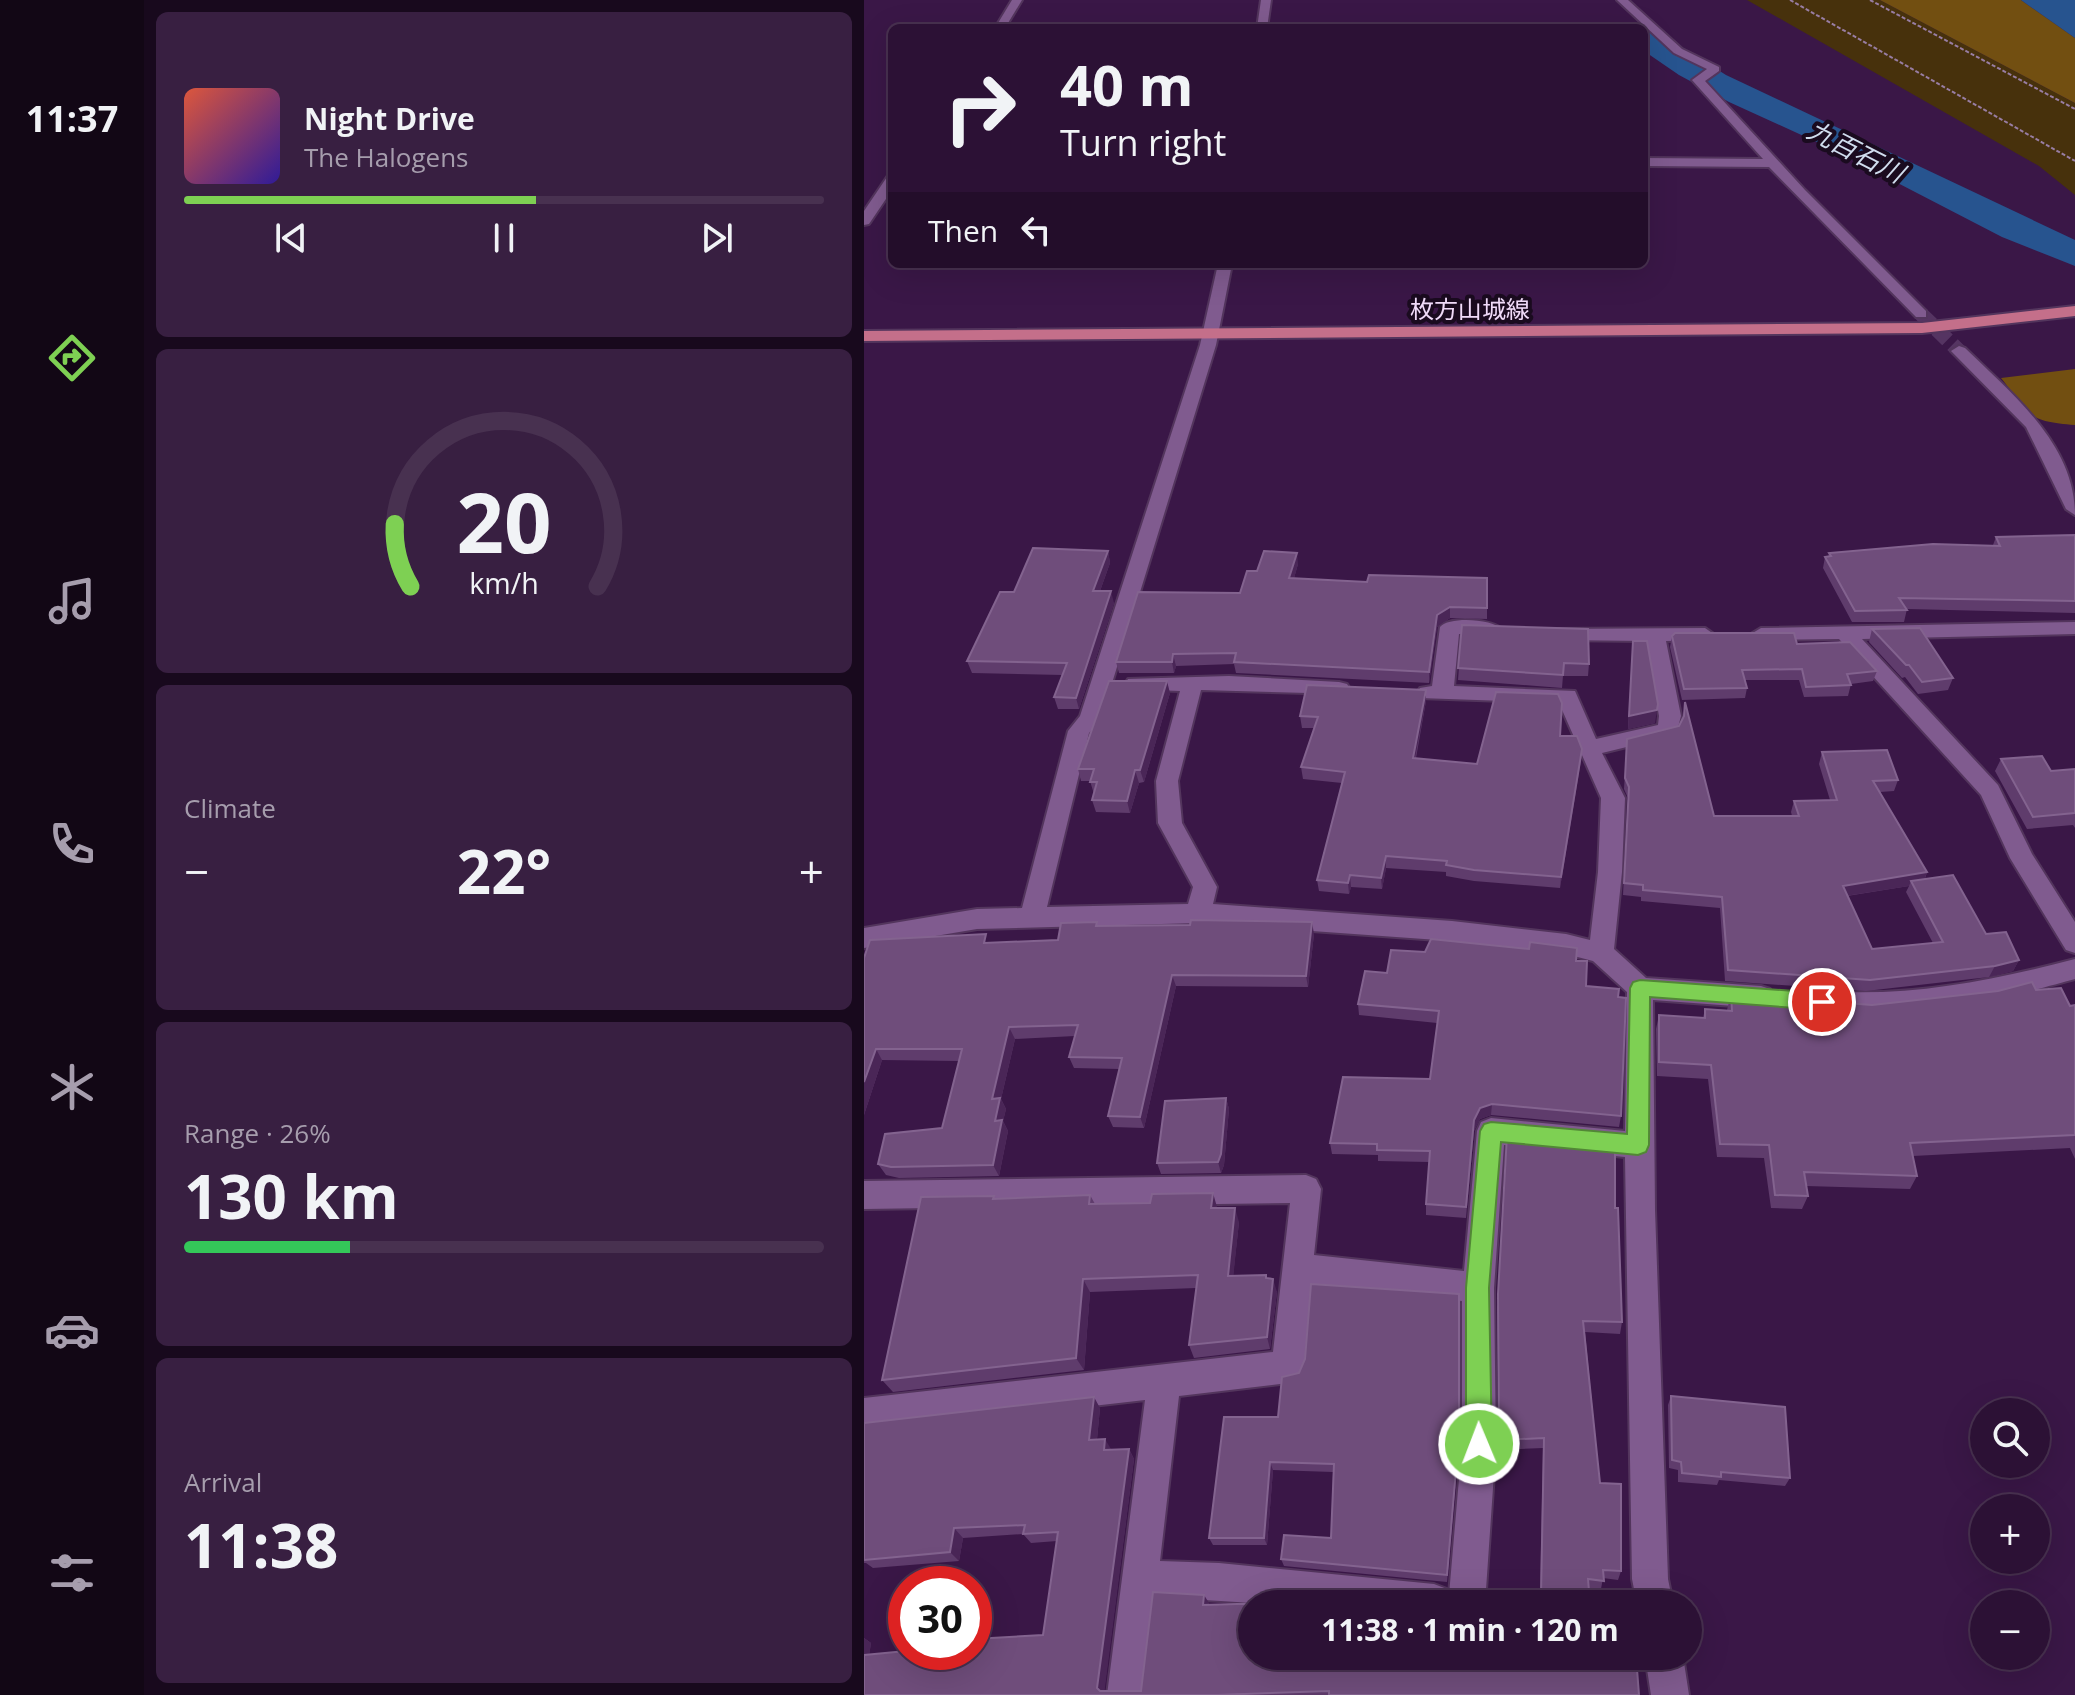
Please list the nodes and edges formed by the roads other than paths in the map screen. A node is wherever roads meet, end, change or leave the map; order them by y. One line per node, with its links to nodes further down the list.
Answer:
1 (1017, 0): 4 (street)
2 (1266, 0): 5 (street)
3 (1622, 0): 7 (street)
4 (1002, 24)
5 (1263, 24)
6 (1648, 162): 7 (street)
7 (1773, 163): 12 (street)
8 (888, 186): 9 (street)
9 (864, 221)
10 (1224, 268): 13 (street)
11 (2075, 311): 13 (main road, 枚方山城線)
12 (1921, 314)
13 (1211, 334): 14 (main road, 枚方山城線); 22 (street)
14 (864, 336)
15 (1959, 351): 16 (street)
16 (2075, 509)
17 (2075, 628): 19 (street)
18 (1509, 631): 26 (street)
19 (1844, 632): 21 (street); 31 (street)
20 (1538, 633): 21 (street)
21 (1655, 635): 27 (street)
22 (1102, 683): 23 (street); 29 (street)
23 (1192, 684): 24 (street); 28 (street)
24 (1366, 690)
25 (1412, 693): 26 (street)
26 (1442, 694): 27 (street)
27 (1589, 748): 32 (street)
28 (1198, 913): 29 (street); 32 (street)
29 (1032, 917): 30 (street)
30 (864, 938)
31 (2075, 943)
32 (1601, 953): 34 (street)
33 (2070, 975): 36 (street)
34 (1640, 988): 35 (street); 37 (street)
35 (1785, 999)
36 (1813, 1001)
37 (1638, 1145): 40 (street); 46 (street)
38 (864, 1195): 39 (street)
39 (1297, 1268): 40 (street); 41 (street)
40 (1478, 1288): 45 (street)
41 (1164, 1381): 42 (street); 43 (street)
42 (864, 1415)
43 (1141, 1578): 44 (street); 48 (street)
44 (1312, 1590)
45 (1468, 1590)
46 (1652, 1590)
47 (1666, 1670): 49 (street)
48 (1126, 1695)
49 (1670, 1695)

